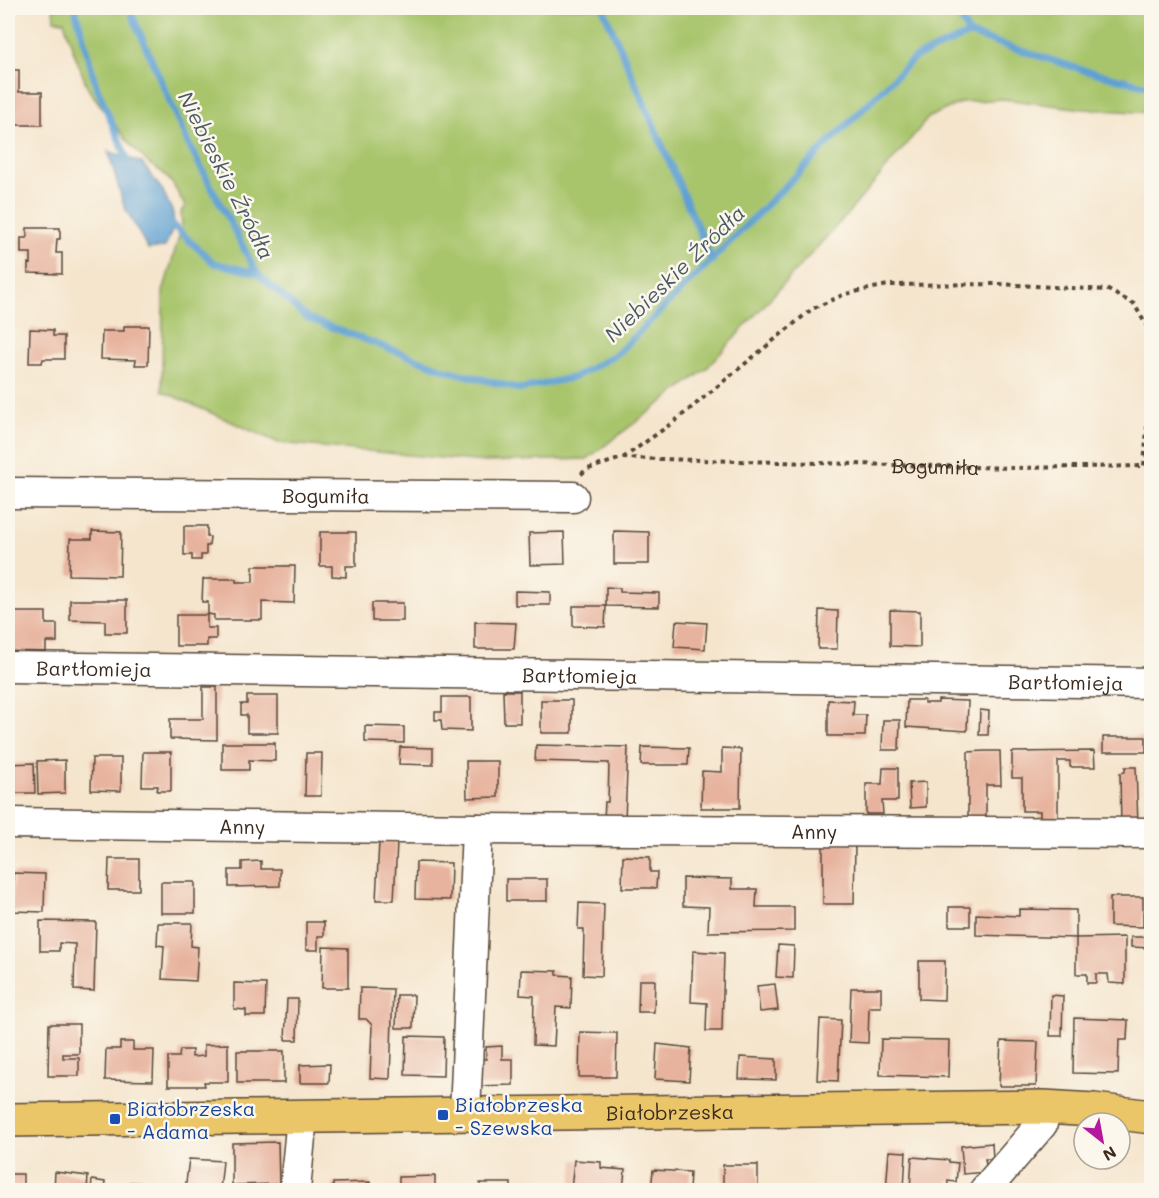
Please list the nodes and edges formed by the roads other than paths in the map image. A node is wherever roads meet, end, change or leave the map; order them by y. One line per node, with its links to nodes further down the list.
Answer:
1 (8, 493): 2 (street, Bogumiła)
2 (573, 497)
3 (8, 667): 4 (street, Bartłomieja)
4 (1152, 683)
5 (8, 823): 6 (street, Anny)
6 (477, 830): 7 (street, Anny); 9 (street)
7 (1152, 833)
8 (1044, 1107): 9 (main road, Białobrzeska); 11 (main road, Białobrzeska); 14 (street)
9 (465, 1114): 10 (main road, Białobrzeska)
10 (302, 1116): 12 (main road, Białobrzeska); 13 (street)
11 (1152, 1117)
12 (8, 1120)
13 (295, 1191)
14 (985, 1191)

